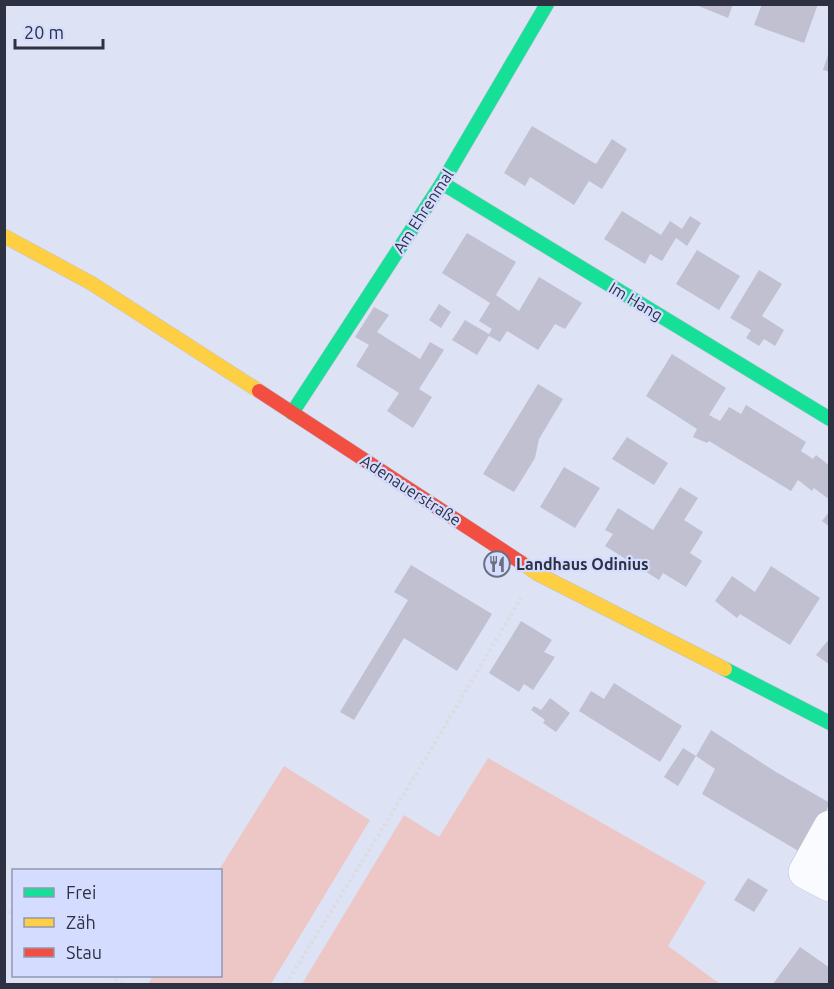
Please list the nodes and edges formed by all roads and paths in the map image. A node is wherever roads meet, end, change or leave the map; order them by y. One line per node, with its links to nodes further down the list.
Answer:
1 (548, 4): 2 (street, Am Ehrenmal)
2 (442, 183): 4 (street, Am Ehrenmal); 5 (street, Im Hang)
3 (4, 236): 4 (street, Adenauerstraße)
4 (292, 413): 6 (street, Adenauerstraße)
5 (830, 419)
6 (536, 573): 7 (street, Adenauerstraße); 10 (path)
7 (830, 723)
8 (830, 827): 9 (street)
9 (830, 885)
10 (286, 984)

